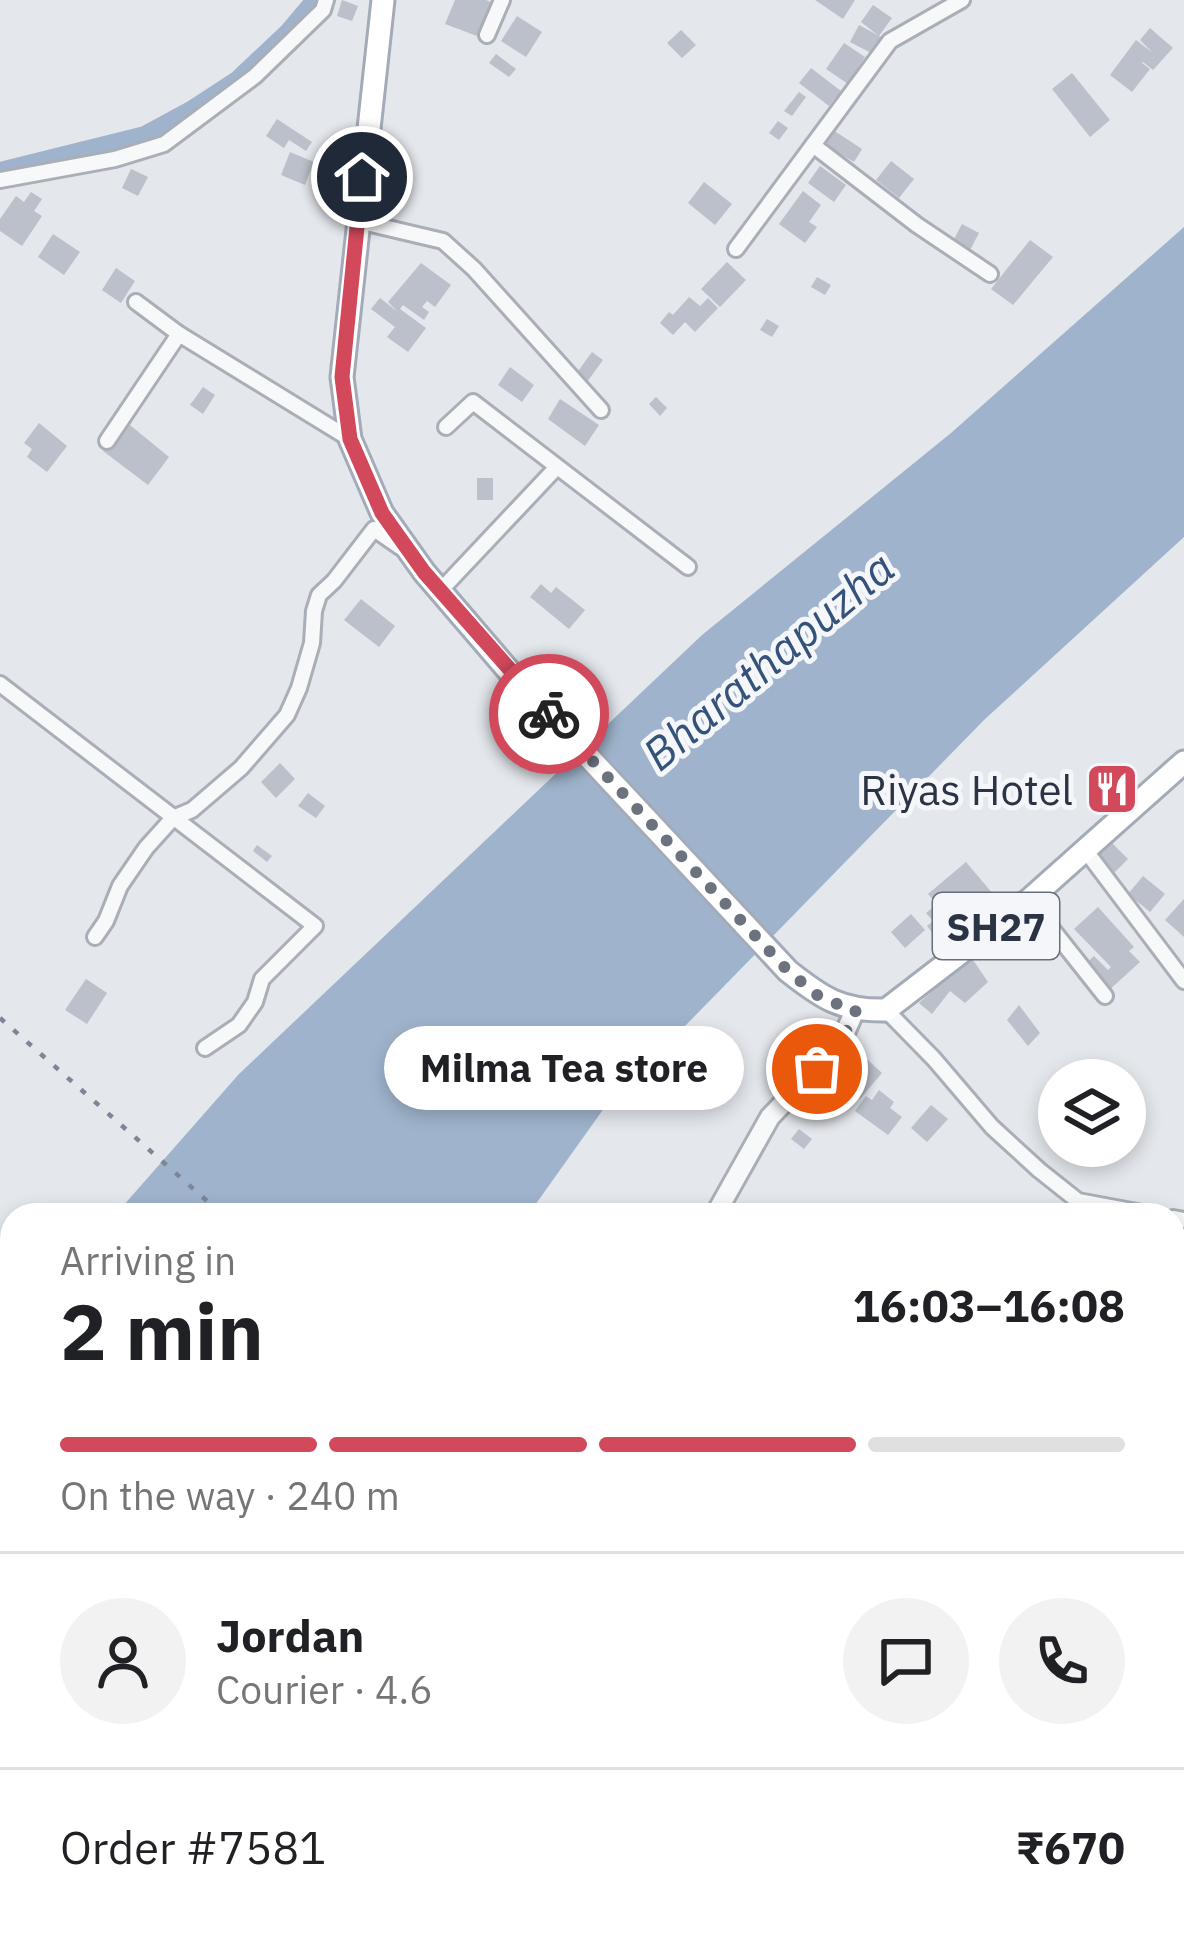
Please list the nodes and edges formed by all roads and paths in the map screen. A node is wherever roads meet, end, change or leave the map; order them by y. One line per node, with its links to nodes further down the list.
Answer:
1 (326, 0): 7 (street)
2 (382, 0): 8 (main road)
3 (502, 0): 5 (street)
4 (962, 0): 6 (street)
5 (488, 35)
6 (813, 145): 9 (street); 10 (street)
7 (0, 180)
8 (358, 221): 13 (street); 15 (main road)
9 (736, 249)
10 (990, 274)
11 (136, 302): 12 (street)
12 (179, 334): 15 (street); 16 (street)
13 (601, 410)
14 (446, 428): 17 (street)
15 (350, 439): 18 (main road)
16 (107, 441)
17 (556, 468): 19 (street); 20 (street)
18 (414, 556): 20 (main road); 23 (street)
19 (688, 567)
20 (440, 591): 29 (main road)
21 (0, 684): 23 (street)
22 (1184, 762): 24 (main road, SH27)
23 (173, 818): 26 (street); 31 (street)
24 (1086, 850): 25 (main road, SH27); 27 (street)
25 (1029, 900): 28 (street); 30 (main road, SH27)
26 (95, 937)
27 (1184, 981)
28 (1105, 996)
29 (856, 1010): 30 (main road); 32 (street)
30 (886, 1010): 33 (street)
31 (205, 1048)
32 (722, 1203)
33 (1089, 1203)

